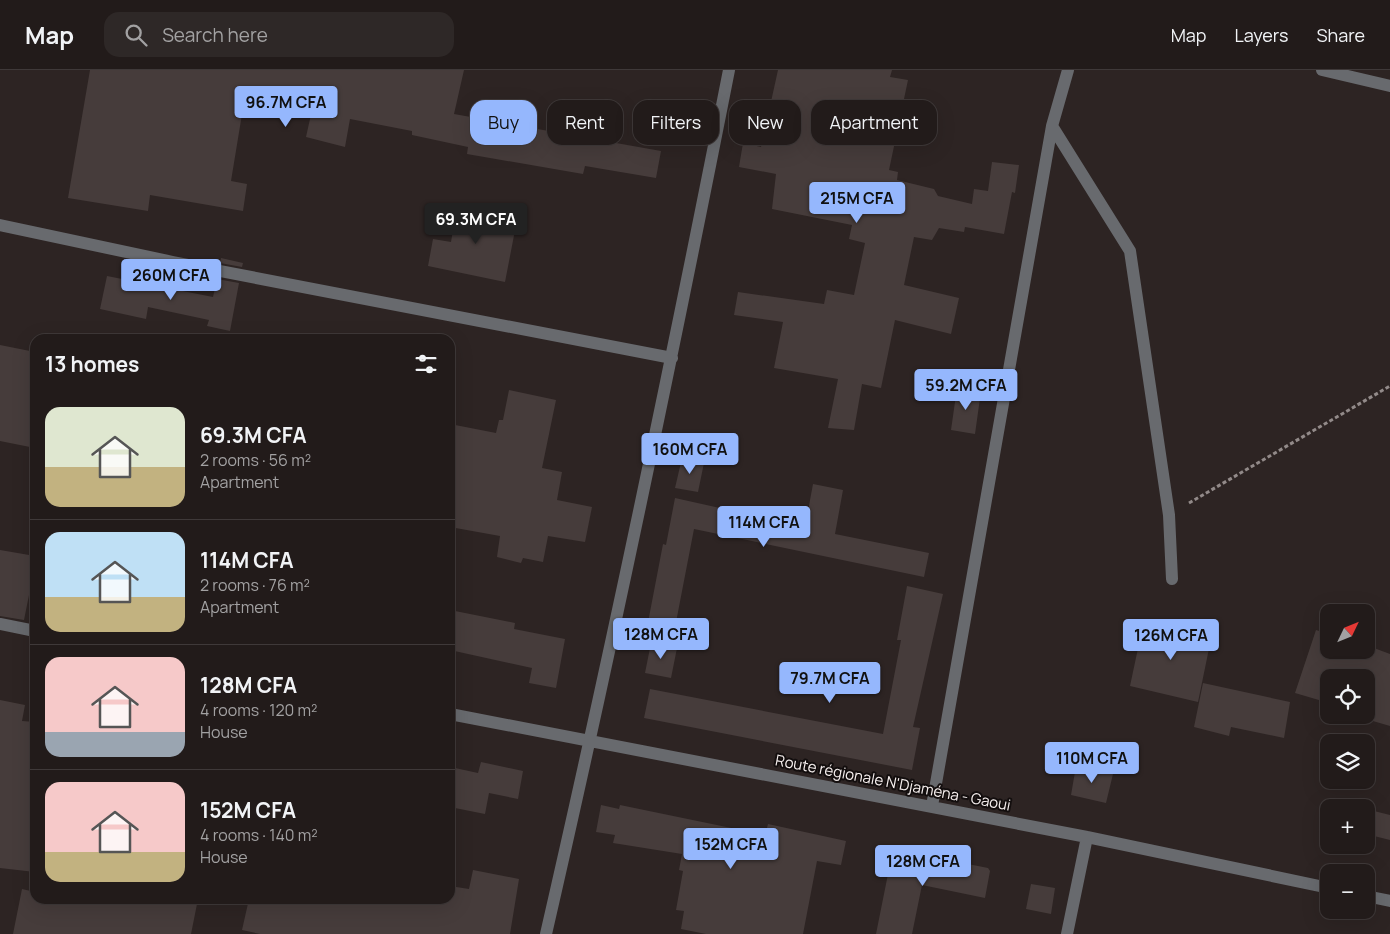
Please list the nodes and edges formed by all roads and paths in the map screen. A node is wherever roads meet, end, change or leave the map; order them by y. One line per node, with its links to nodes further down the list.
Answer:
1 (729, 70): 7 (street)
2 (1068, 70): 5 (street)
3 (1322, 70): 4 (street)
4 (1390, 86)
5 (1052, 126): 9 (street); 15 (street)
6 (0, 225): 7 (street)
7 (672, 358): 14 (street)
8 (1390, 386): 9 (path)
9 (1169, 515): 10 (street)
10 (1172, 578)
11 (0, 624): 12 (street)
12 (30, 630)
13 (455, 715): 14 (street, Route régionale N'Djaména - Gaoui)
14 (590, 742): 15 (street, Route régionale N'Djaména - Gaoui); 20 (street)
15 (932, 806): 16 (street, Route régionale N'Djaména - Gaoui)
16 (1087, 836): 17 (street, Route régionale N'Djaména - Gaoui); 21 (street)
17 (1320, 886)
18 (1375, 898): 19 (street)
19 (1390, 901)
20 (546, 934)
21 (1067, 934)

